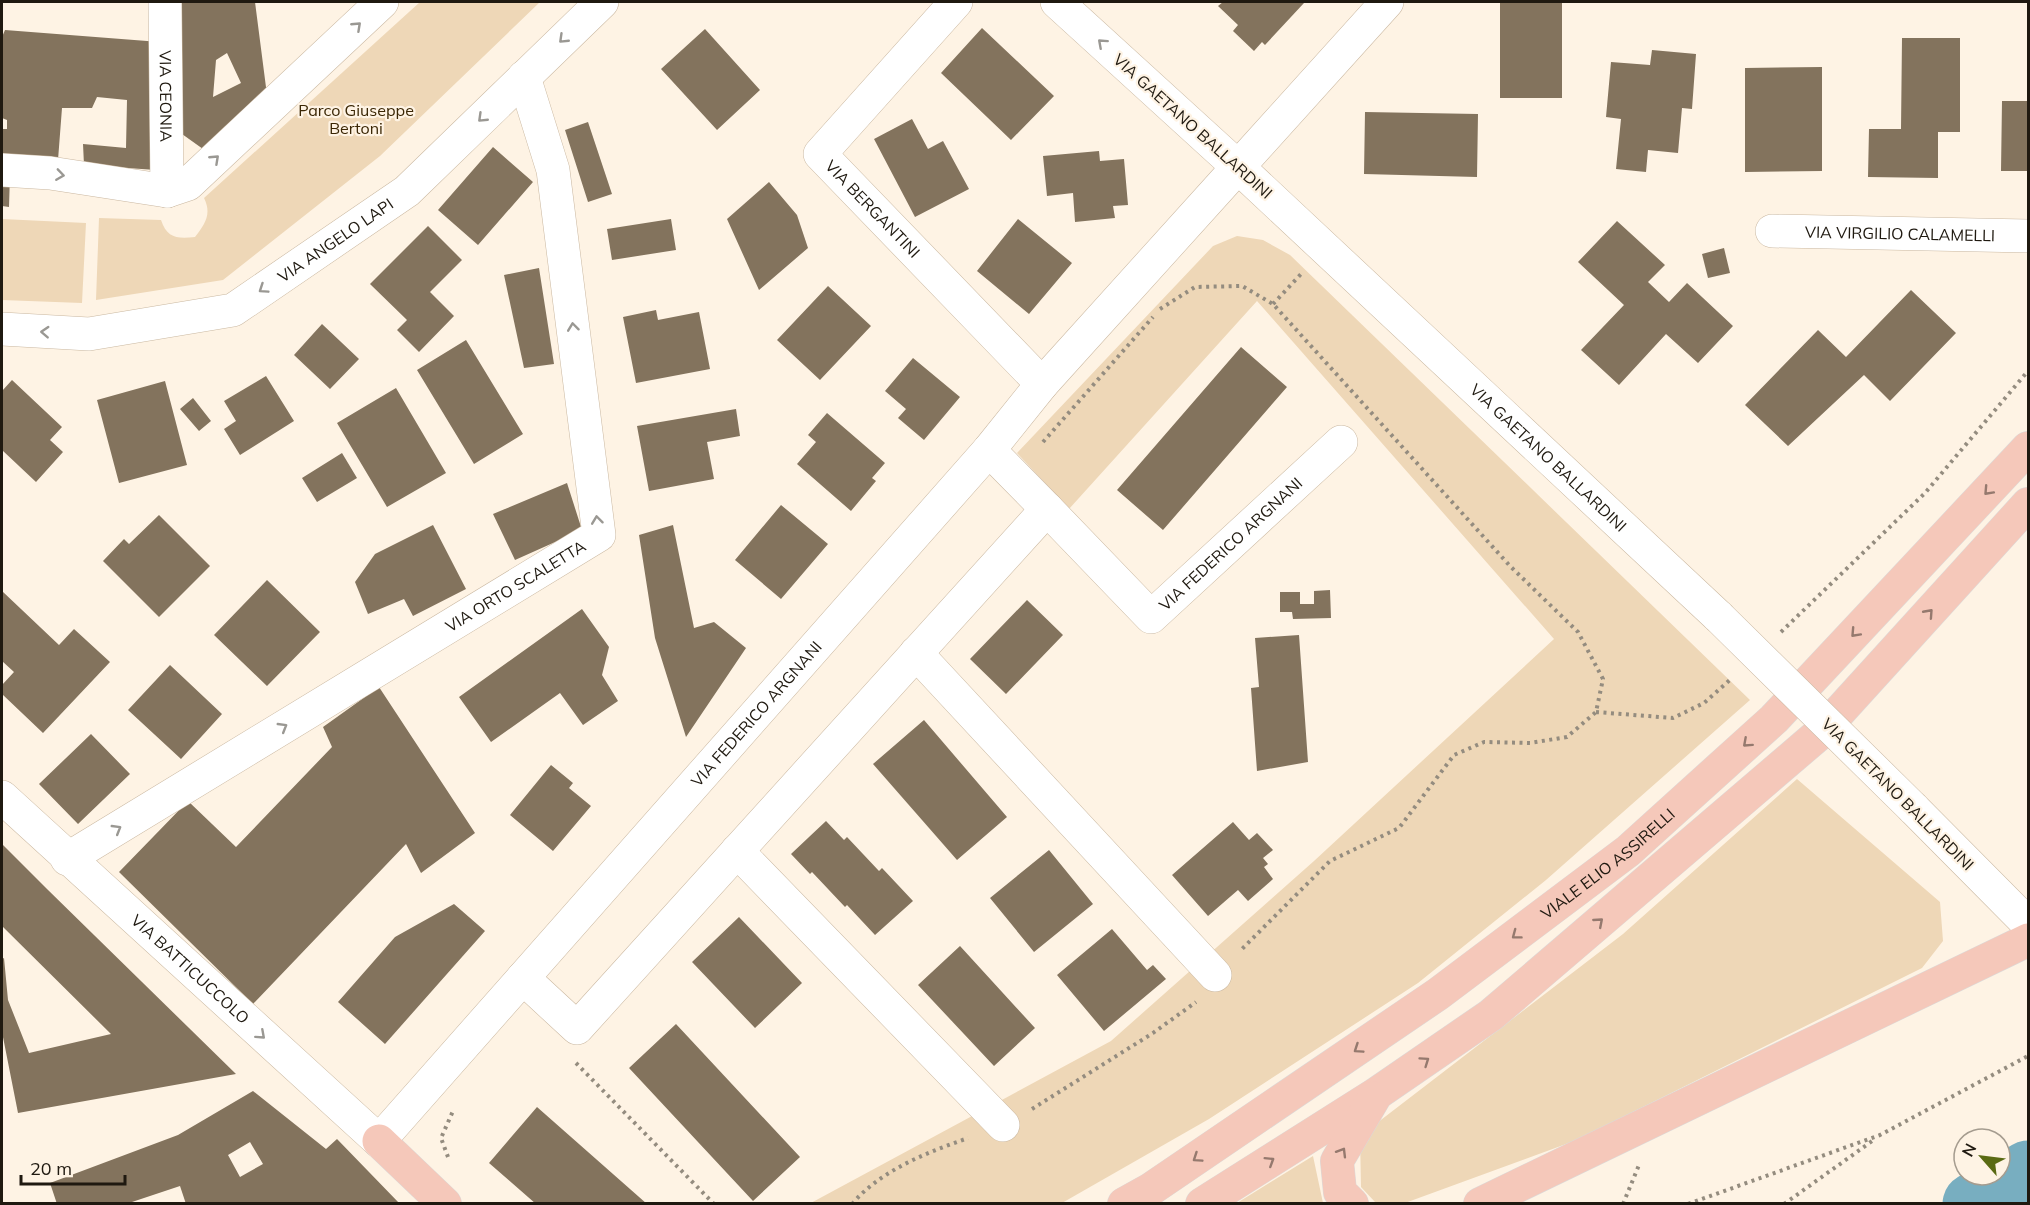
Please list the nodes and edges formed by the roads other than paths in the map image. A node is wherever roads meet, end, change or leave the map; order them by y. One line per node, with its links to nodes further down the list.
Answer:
1 (165, 2): 10 (street, VIA CEONIA)
2 (382, 2): 10 (street, one-way to 2)
3 (602, 2): 7 (street, VIA ANGELO LAPI, one-way to 7)
4 (956, 2): 14 (street, VIA BERGANTINI)
5 (1057, 2): 8 (street, VIA GAETANO BALLARDINI, one-way to 5)
6 (1387, 2): 8 (street, VIA FEDERICO ARGNANI)
7 (524, 77): 13 (street, VIA ANGELO LAPI, one-way to 13); 23 (street, VIA ORTO SCALETTA, one-way to 7)
8 (1238, 167): 14 (street, VIA FEDERICO ARGNANI); 24 (street, VIA GAETANO BALLARDINI, bridge)
9 (2, 170): 10 (street, one-way to 10)
10 (167, 191)
11 (1772, 231): 12 (street, VIA VIRGILIO CALAMELLI)
12 (2028, 236)
13 (2, 329)
14 (1042, 384): 17 (street, VIA FEDERICO ARGNANI)
15 (1341, 442): 19 (street, VIA FEDERICO ARGNANI)
16 (2028, 448): 32 (main road, VIALE ELIO ASSIRELLI, one-way to 32)
17 (989, 450): 19 (street, VIA FEDERICO ARGNANI); 27 (street, VIA FEDERICO ARGNANI)
18 (2028, 504): 28 (main road, one-way to 18)
19 (1047, 509): 20 (street)
20 (916, 652): 22 (street); 26 (street)
21 (2, 797): 23 (street, VIA BATTICUCCOLO)
22 (737, 851): 27 (street); 29 (street)
23 (67, 859): 30 (street, VIA BATTICUCCOLO, one-way to 30)
24 (2028, 924)
25 (2028, 940): 35 (main road)
26 (1215, 975)
27 (523, 978): 30 (street, VIA FEDERICO ARGNANI)
28 (1376, 1094): 33 (main road, one-way to 28); 34 (main road, one-way to 28)
29 (1003, 1125)
30 (379, 1141): 31 (main road)
31 (445, 1203)
32 (1124, 1203)
33 (1202, 1203)
34 (1352, 1203)
35 (1480, 1203)

